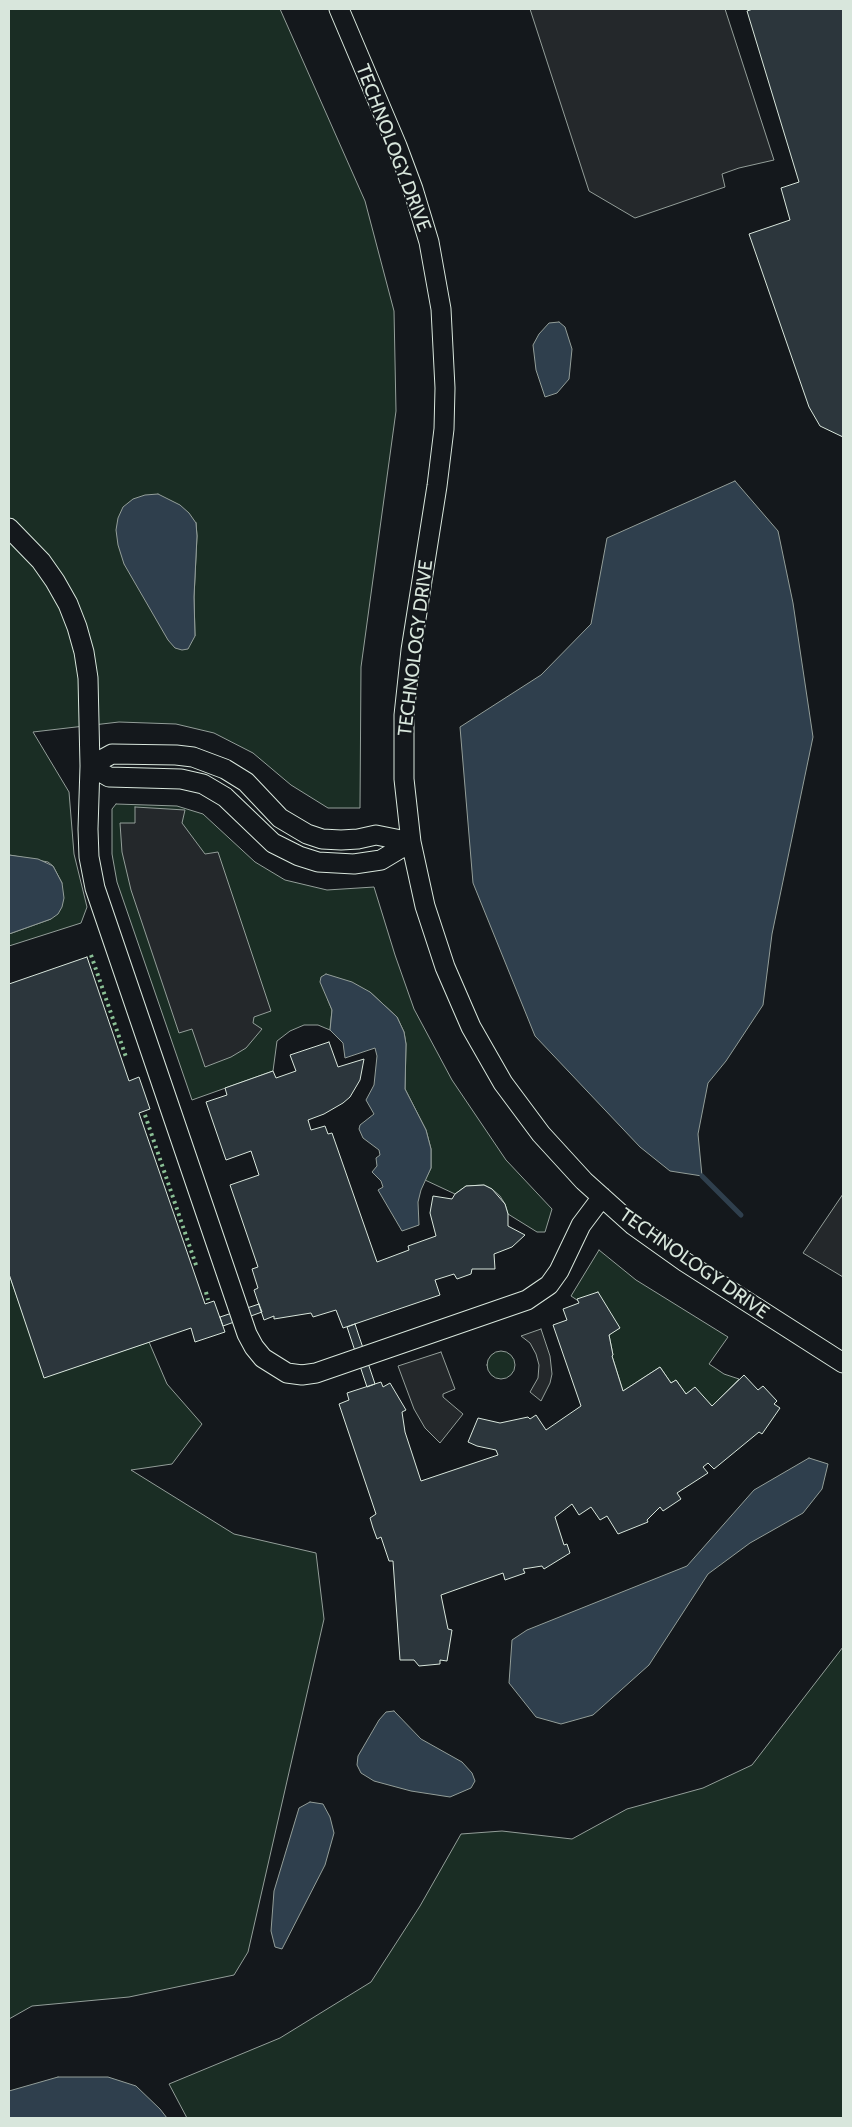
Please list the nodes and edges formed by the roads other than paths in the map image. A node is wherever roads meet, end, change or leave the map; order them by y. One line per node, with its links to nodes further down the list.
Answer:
1 (339, 9): 4 (street, TECHNOLOGY DRIVE)
2 (9, 528): 3 (street)
3 (90, 766): 4 (street); 4 (street); 5 (street)
4 (411, 842): 5 (street, TECHNOLOGY DRIVE)
5 (602, 1197): 6 (street, TECHNOLOGY DRIVE)
6 (843, 1363)

